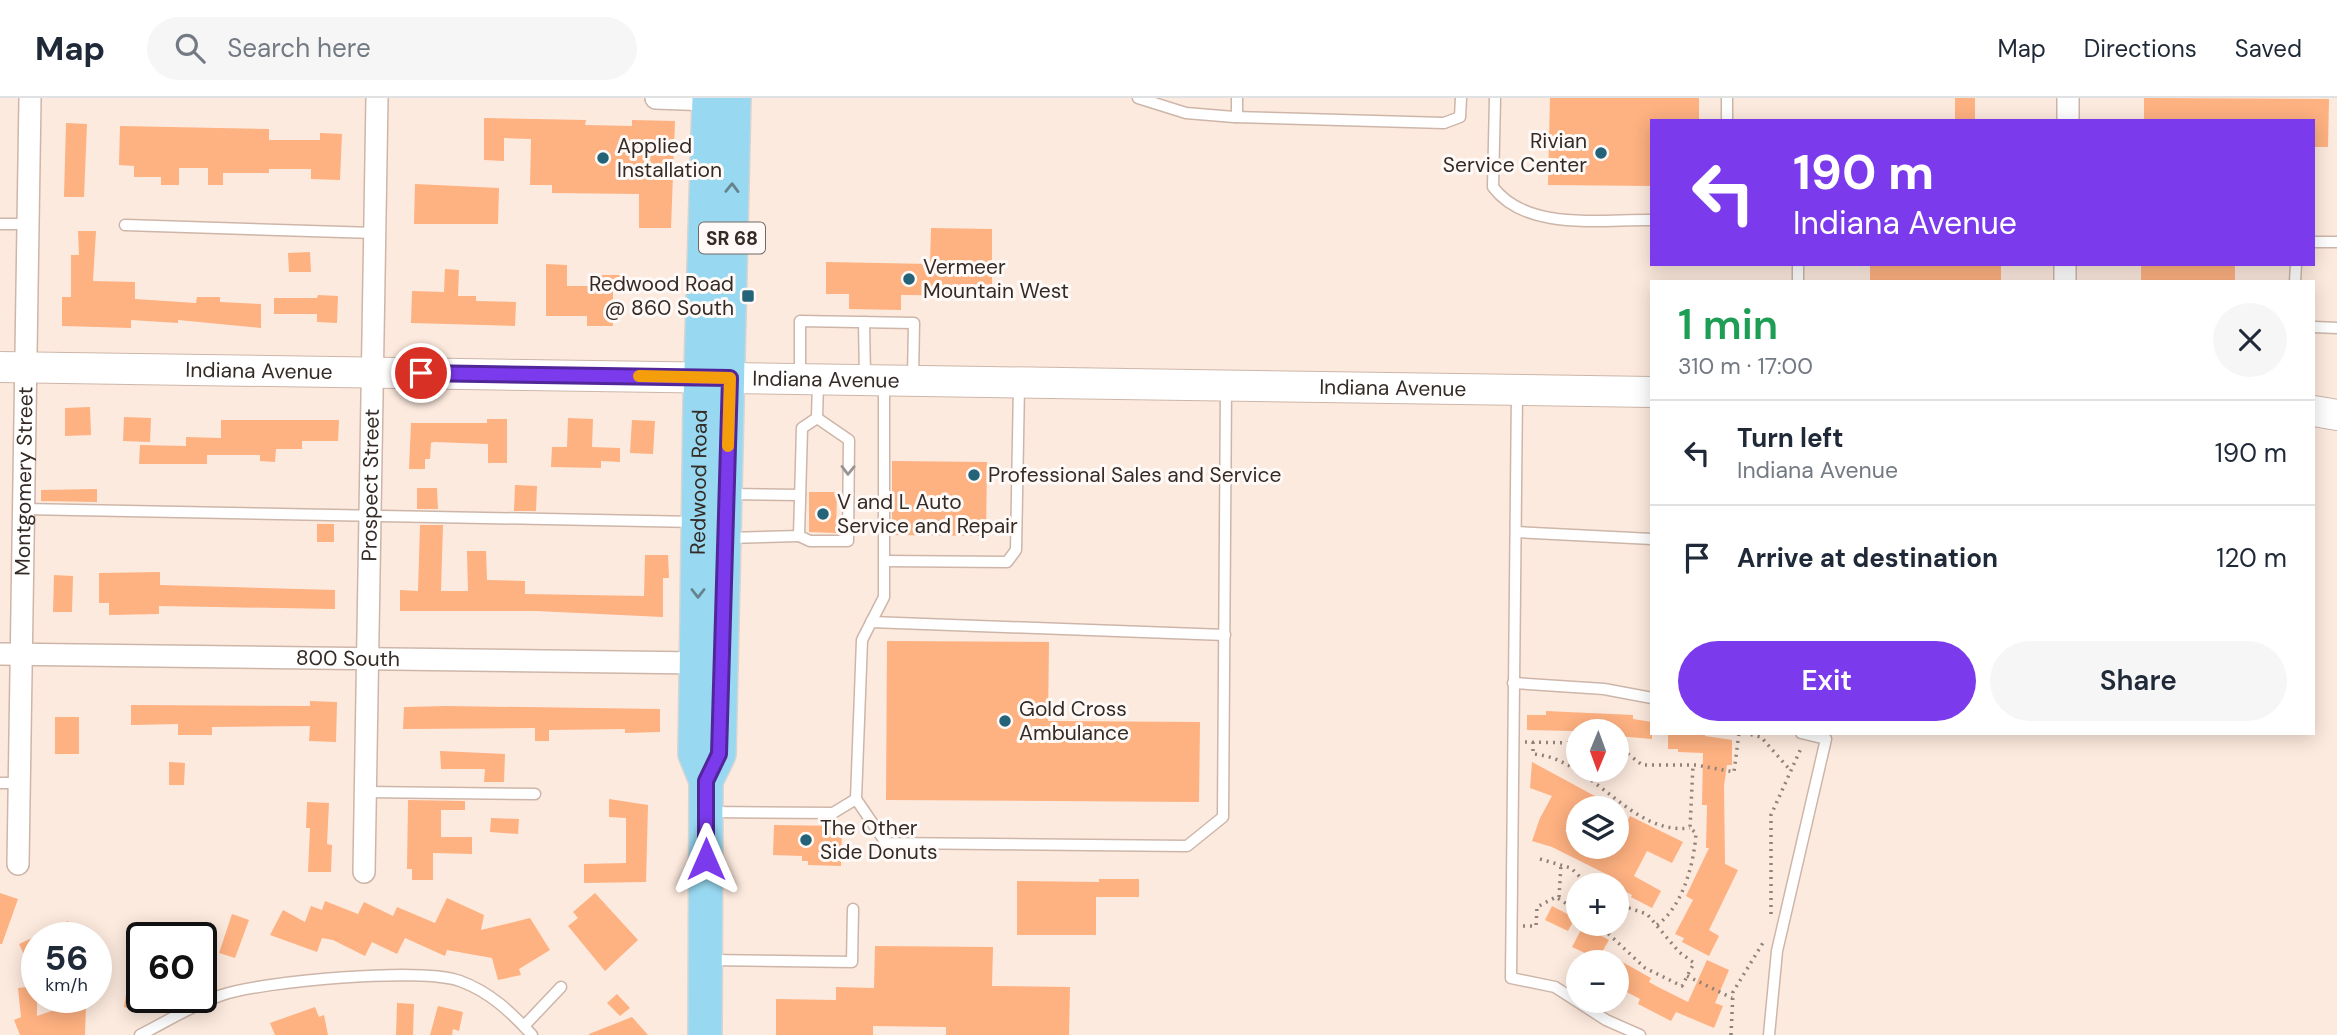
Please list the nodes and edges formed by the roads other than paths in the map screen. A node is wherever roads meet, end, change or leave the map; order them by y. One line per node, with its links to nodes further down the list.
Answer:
1 (30, 98): 16 (street, Montgomery Street)
2 (377, 98): 18 (street, Prospect Street)
3 (656, 98): 10 (street)
4 (1138, 98): 11 (lane)
5 (1237, 98): 11 (lane)
6 (1461, 98): 11 (lane)
7 (1495, 98): 14 (lane)
8 (1727, 98): 12 (lane)
9 (2068, 98): 13 (street)
10 (717, 99): 26 (main road, Redwood Road / SR 68)
11 (1237, 117)
12 (1727, 119)
13 (2068, 119)
14 (1650, 220)
15 (0, 223): 16 (lane)
16 (29, 224): 24 (street, Montgomery Street)
17 (125, 225): 18 (lane)
18 (374, 233): 25 (street, Prospect Street)
19 (2315, 242): 20 (lane)
20 (2337, 242)
21 (864, 322): 27 (lane); 28 (lane); 28 (lane)
22 (2315, 327): 23 (lane)
23 (2337, 328)
24 (13, 367): 25 (street, Indiana Avenue); 38 (street, Montgomery Street)
25 (372, 372): 26 (street, Indiana Avenue); 39 (street, Prospect Street)
26 (715, 378): 27 (street, Indiana Avenue); 36 (main road, Redwood Road / SR 68); 40 (main road, Redwood Road / SR 68)
27 (809, 380): 28 (street, Indiana Avenue); 35 (lane)
28 (888, 381): 29 (street, Indiana Avenue); 44 (lane)
29 (1019, 382): 30 (street, Indiana Avenue); 44 (lane)
30 (1226, 384): 31 (street, Indiana Avenue); 46 (lane)
31 (1517, 390): 32 (street, Indiana Avenue); 41 (lane)
32 (1650, 392)
33 (2315, 411): 34 (street)
34 (2337, 415)
35 (817, 418): 37 (lane); 42 (lane, one-way to 42)
36 (726, 494): 37 (lane); 40 (main road, Redwood Road / SR 68)
37 (800, 495): 42 (lane)
38 (24, 509): 39 (lane); 48 (street, Montgomery Street)
39 (370, 517): 40 (lane); 49 (street, Prospect Street)
40 (712, 530): 42 (lane); 50 (main road, Redwood Road / SR 68, one-way to 50); 57 (main road, Redwood Road / SR 68)
41 (1516, 533): 43 (lane); 51 (lane)
42 (799, 536)
43 (1650, 540)
44 (885, 561): 45 (lane)
45 (871, 622): 46 (lane); 58 (lane)
46 (1224, 635): 58 (lane)
47 (0, 654): 48 (street, 800 South)
48 (22, 654): 49 (street, 800 South); 54 (street, Montgomery Street)
49 (367, 659): 50 (street, 800 South); 55 (street, Prospect Street)
50 (698, 663): 57 (main road, Redwood Road / SR 68)
51 (1513, 683): 52 (lane); 67 (lane)
52 (1650, 698)
53 (1811, 735): 68 (lane)
54 (10, 783): 59 (street, Montgomery Street)
55 (365, 792): 56 (lane); 60 (street, Prospect Street)
56 (534, 794)
57 (706, 796): 58 (lane); 62 (main road, Redwood Road / SR 68)
58 (856, 799)
59 (18, 864)
60 (364, 872)
61 (853, 909): 62 (lane)
62 (706, 960): 66 (main road, Redwood Road / SR 68)
63 (561, 987): 64 (lane)
64 (528, 1030): 65 (lane)
65 (140, 1035)
66 (705, 1035)
67 (1640, 1035)
68 (1769, 1035)

